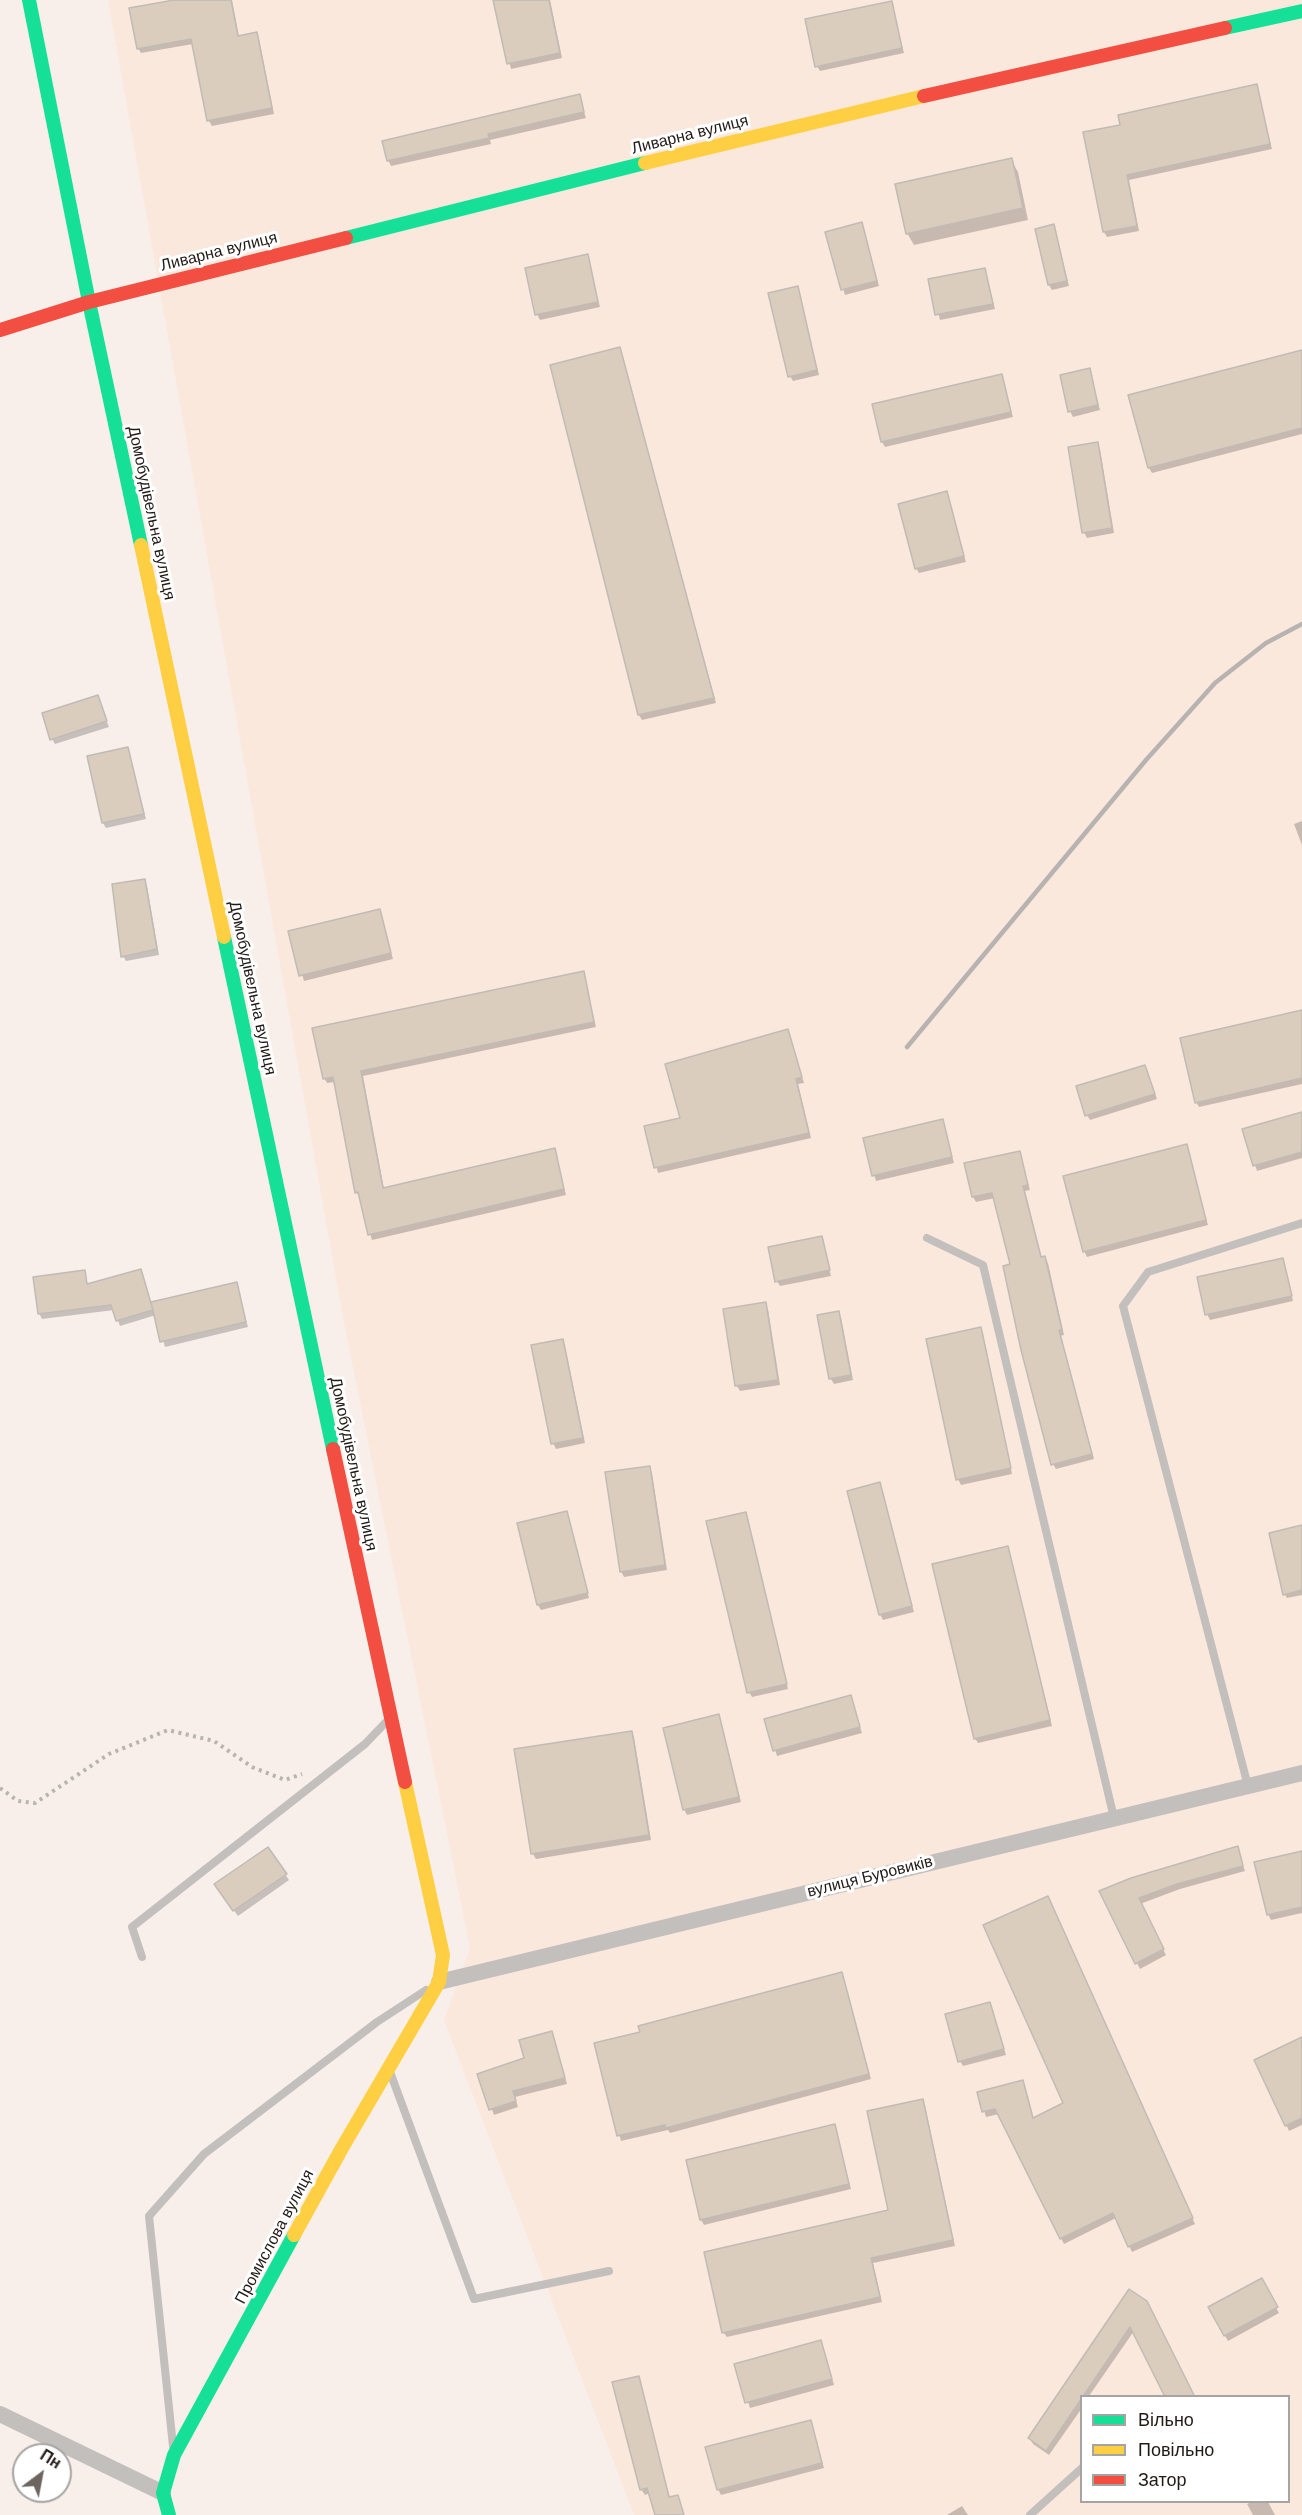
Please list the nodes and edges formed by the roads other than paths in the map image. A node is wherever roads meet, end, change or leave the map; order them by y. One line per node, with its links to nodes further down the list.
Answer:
1 (29, 0): 3 (street, Домобудівельна вулиця)
2 (1302, 11): 3 (street, Ливарна вулиця)
3 (89, 302): 4 (street, Ливарна вулиця); 7 (street, Домобудівельна вулиця)
4 (0, 330)
5 (1302, 1223): 9 (lane)
6 (927, 1238): 10 (lane)
7 (390, 1717): 11 (lane); 12 (street, Домобудівельна вулиця)
8 (1302, 1773): 9 (street, вулиця Буровиків)
9 (1248, 1786): 10 (street, вулиця Буровиків)
10 (1114, 1818): 12 (street, вулиця Буровиків)
11 (142, 1957)
12 (439, 1982): 13 (street, Промислова вулиця); 16 (lane)
13 (389, 2069): 14 (lane); 16 (street, Промислова вулиця)
14 (609, 2271)
15 (0, 2414): 18 (street)
16 (174, 2455): 18 (street, Промислова вулиця)
17 (1080, 2470): 20 (lane)
18 (163, 2493): 19 (street)
19 (169, 2515)
20 (1030, 2515)

